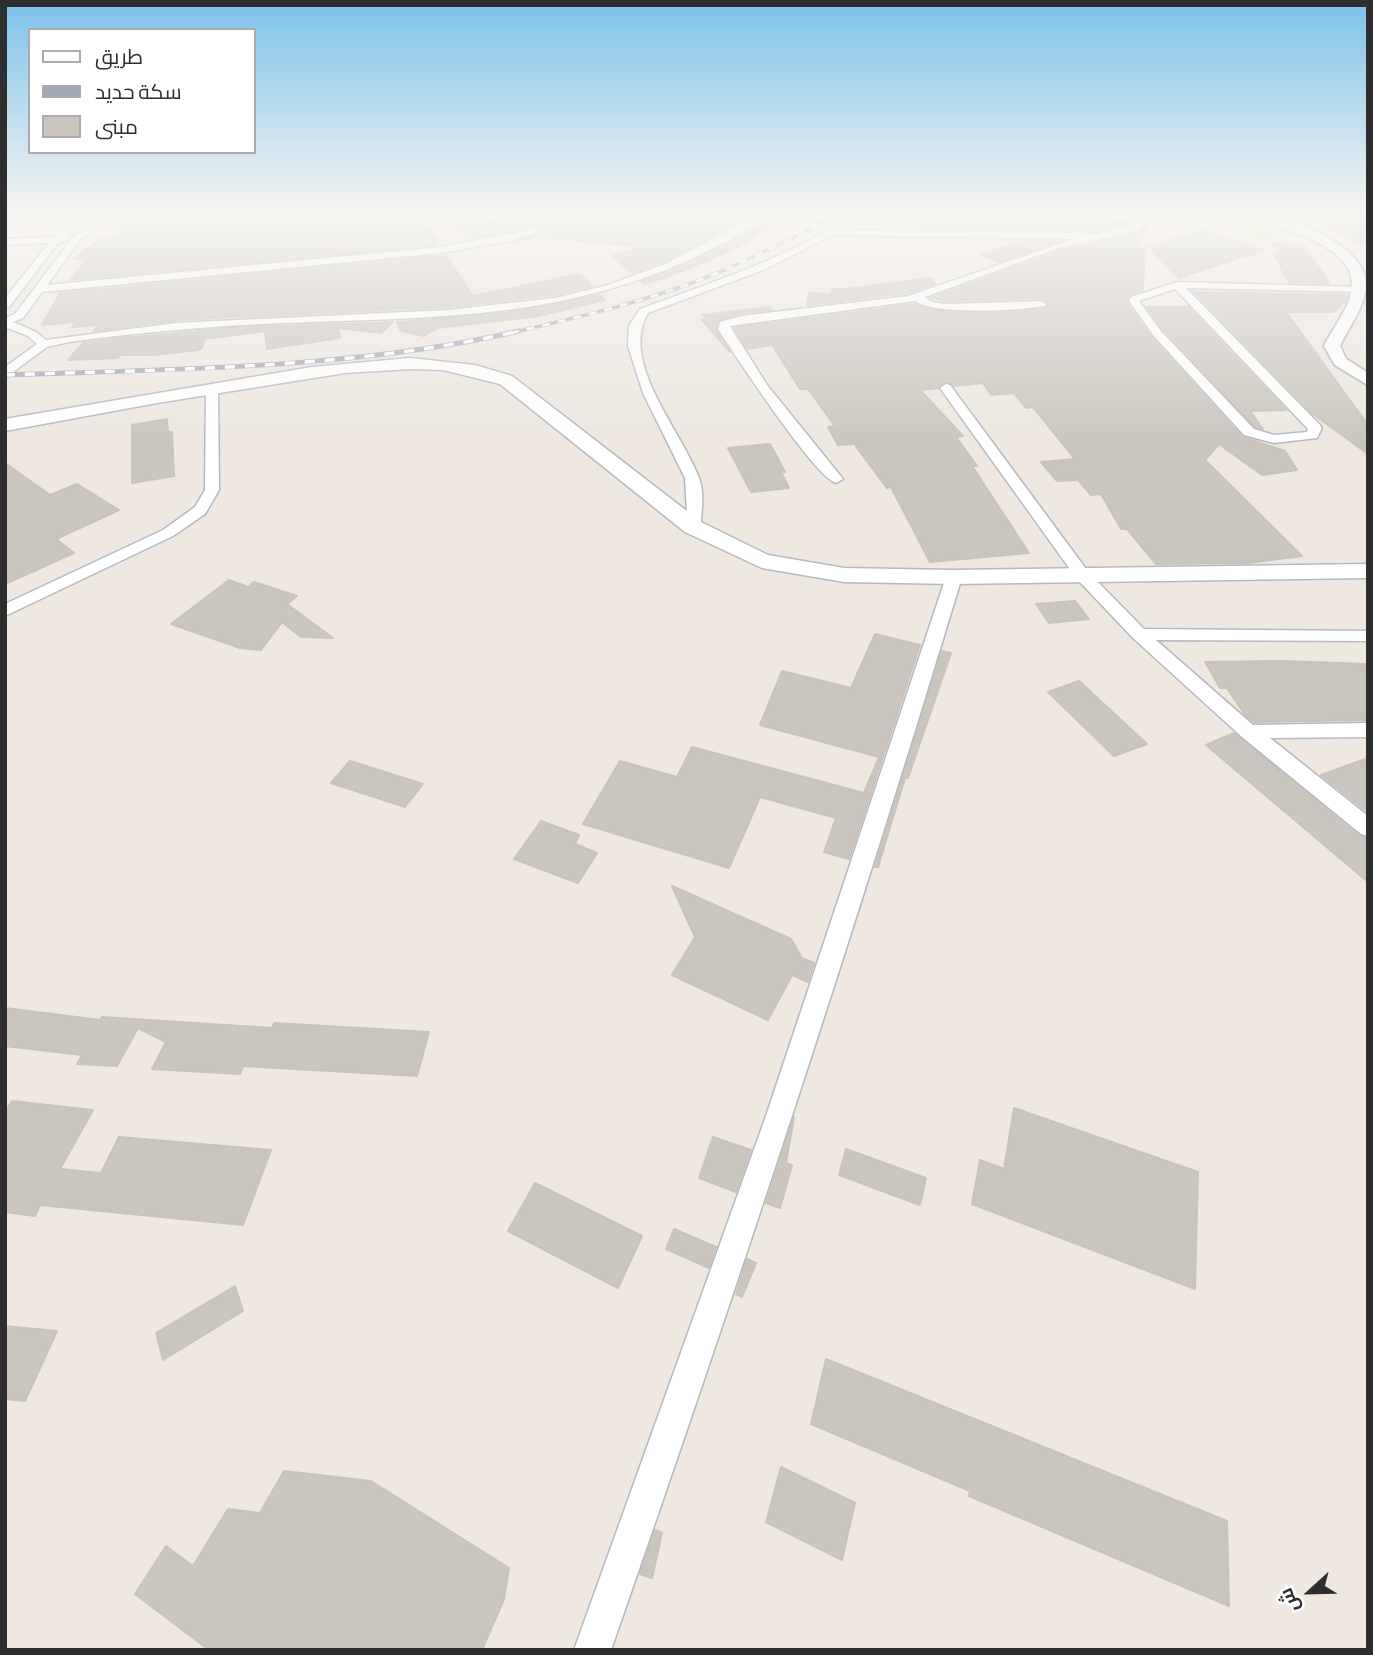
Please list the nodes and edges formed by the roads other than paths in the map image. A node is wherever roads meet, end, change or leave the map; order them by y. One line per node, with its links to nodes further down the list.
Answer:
1 (20, 287): 13 (street)
2 (59, 287): 9 (street)
3 (608, 287): 17 (street)
4 (706, 287): 24 (street)
5 (944, 287): 11 (street)
6 (1170, 287): 7 (street)
7 (1179, 287)
8 (1279, 287): 10 (street)
9 (38, 289): 14 (street)
10 (1359, 289): 19 (street)
11 (920, 296): 12 (street); 23 (street)
12 (1041, 304)
13 (5, 306)
14 (19, 316): 15 (street); 16 (street)
15 (5, 317)
16 (5, 322): 17 (street)
17 (44, 344): 18 (street)
18 (5, 374)
19 (1368, 380)
20 (212, 388): 22 (main road); 24 (main road); 28 (street)
21 (946, 388): 26 (street)
22 (5, 425)
23 (836, 479)
24 (693, 527): 27 (main road)
25 (1368, 571): 26 (main road)
26 (1083, 576): 27 (main road); 29 (street)
27 (954, 577): 34 (street)
28 (5, 611)
29 (1139, 634): 30 (street); 32 (street)
30 (1368, 636)
31 (1368, 730): 32 (street)
32 (1249, 732): 33 (street)
33 (1368, 828)
34 (592, 1650)

